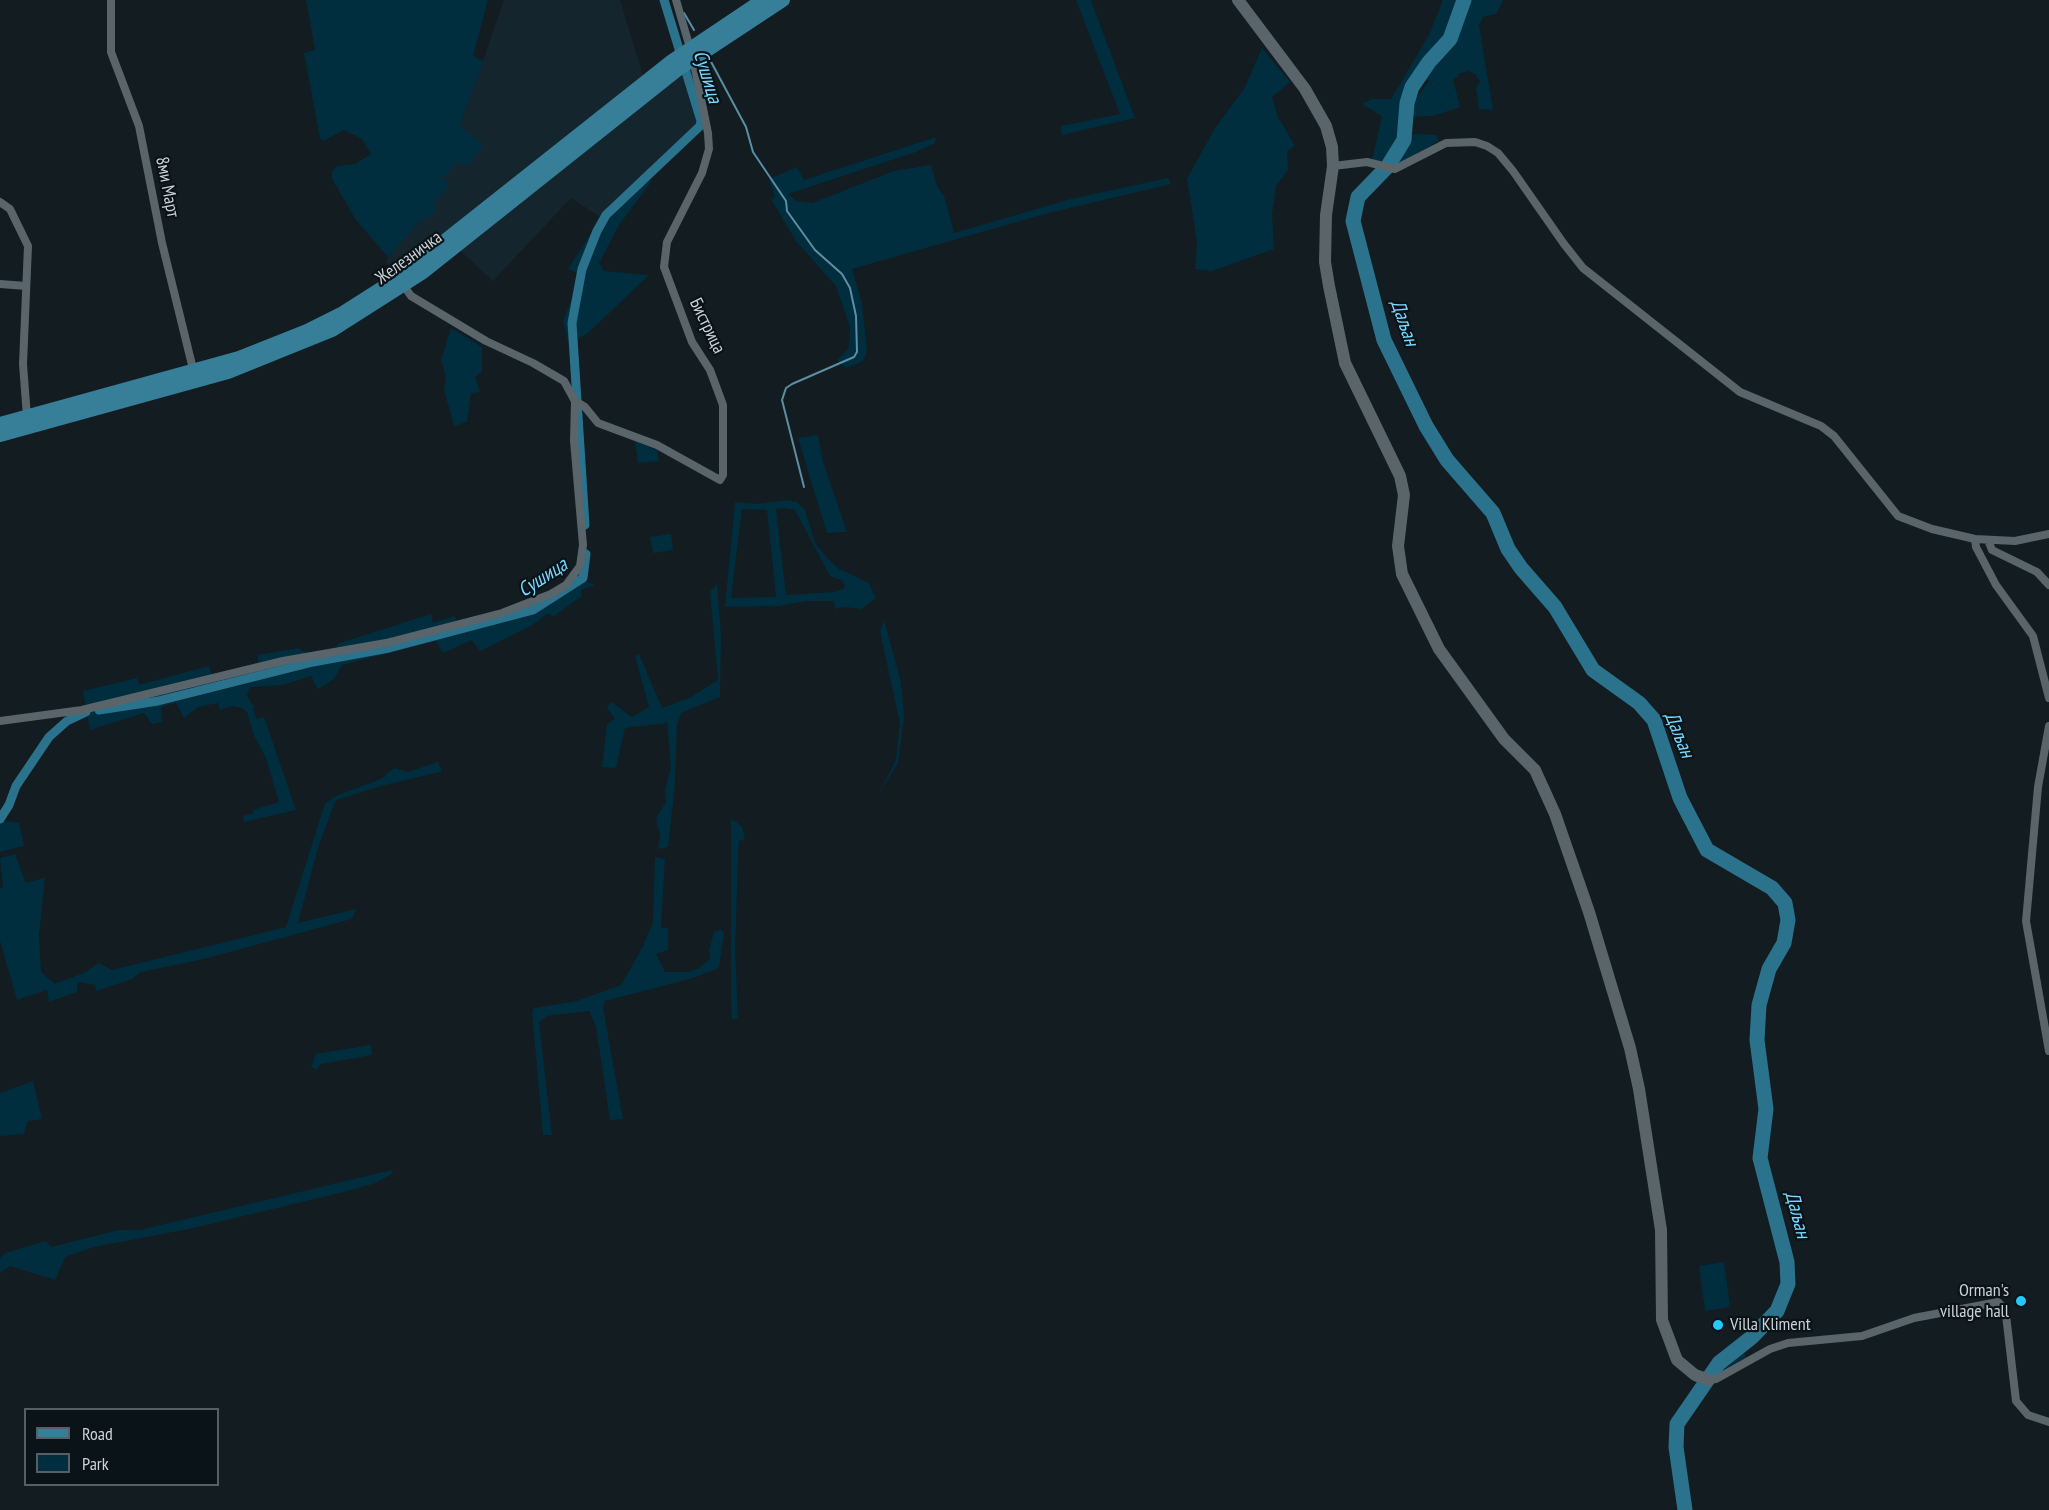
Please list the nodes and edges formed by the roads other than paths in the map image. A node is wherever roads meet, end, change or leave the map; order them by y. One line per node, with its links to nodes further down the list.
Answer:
1 (111, 0): 12 (street, 8ми Март)
2 (676, 0): 6 (street, Бистрица)
3 (763, 0): 6 (main road, Железничка)
4 (783, 0): 6 (main road, Железничка)
5 (1238, 0): 7 (street)
6 (691, 54): 9 (main road, Железничка); 13 (street, Бистрица)
7 (1333, 166): 18 (street); 25 (street)
8 (0, 202): 11 (street)
9 (401, 282): 12 (main road, Железничка); 13 (street)
10 (0, 284): 11 (street)
11 (26, 286): 14 (street)
12 (195, 376): 14 (main road, Железничка); 16 (main road, Железничка)
13 (575, 401): 22 (street)
14 (27, 417): 15 (main road, Железничка)
15 (0, 424)
16 (0, 435)
17 (2049, 534): 19 (street)
18 (1975, 539): 19 (street); 21 (street)
19 (1988, 540): 20 (street)
20 (2049, 585)
21 (2049, 698)
22 (0, 721)
23 (2049, 726): 24 (street)
24 (2049, 1051)
25 (1709, 1380): 26 (street)
26 (2049, 1422)

